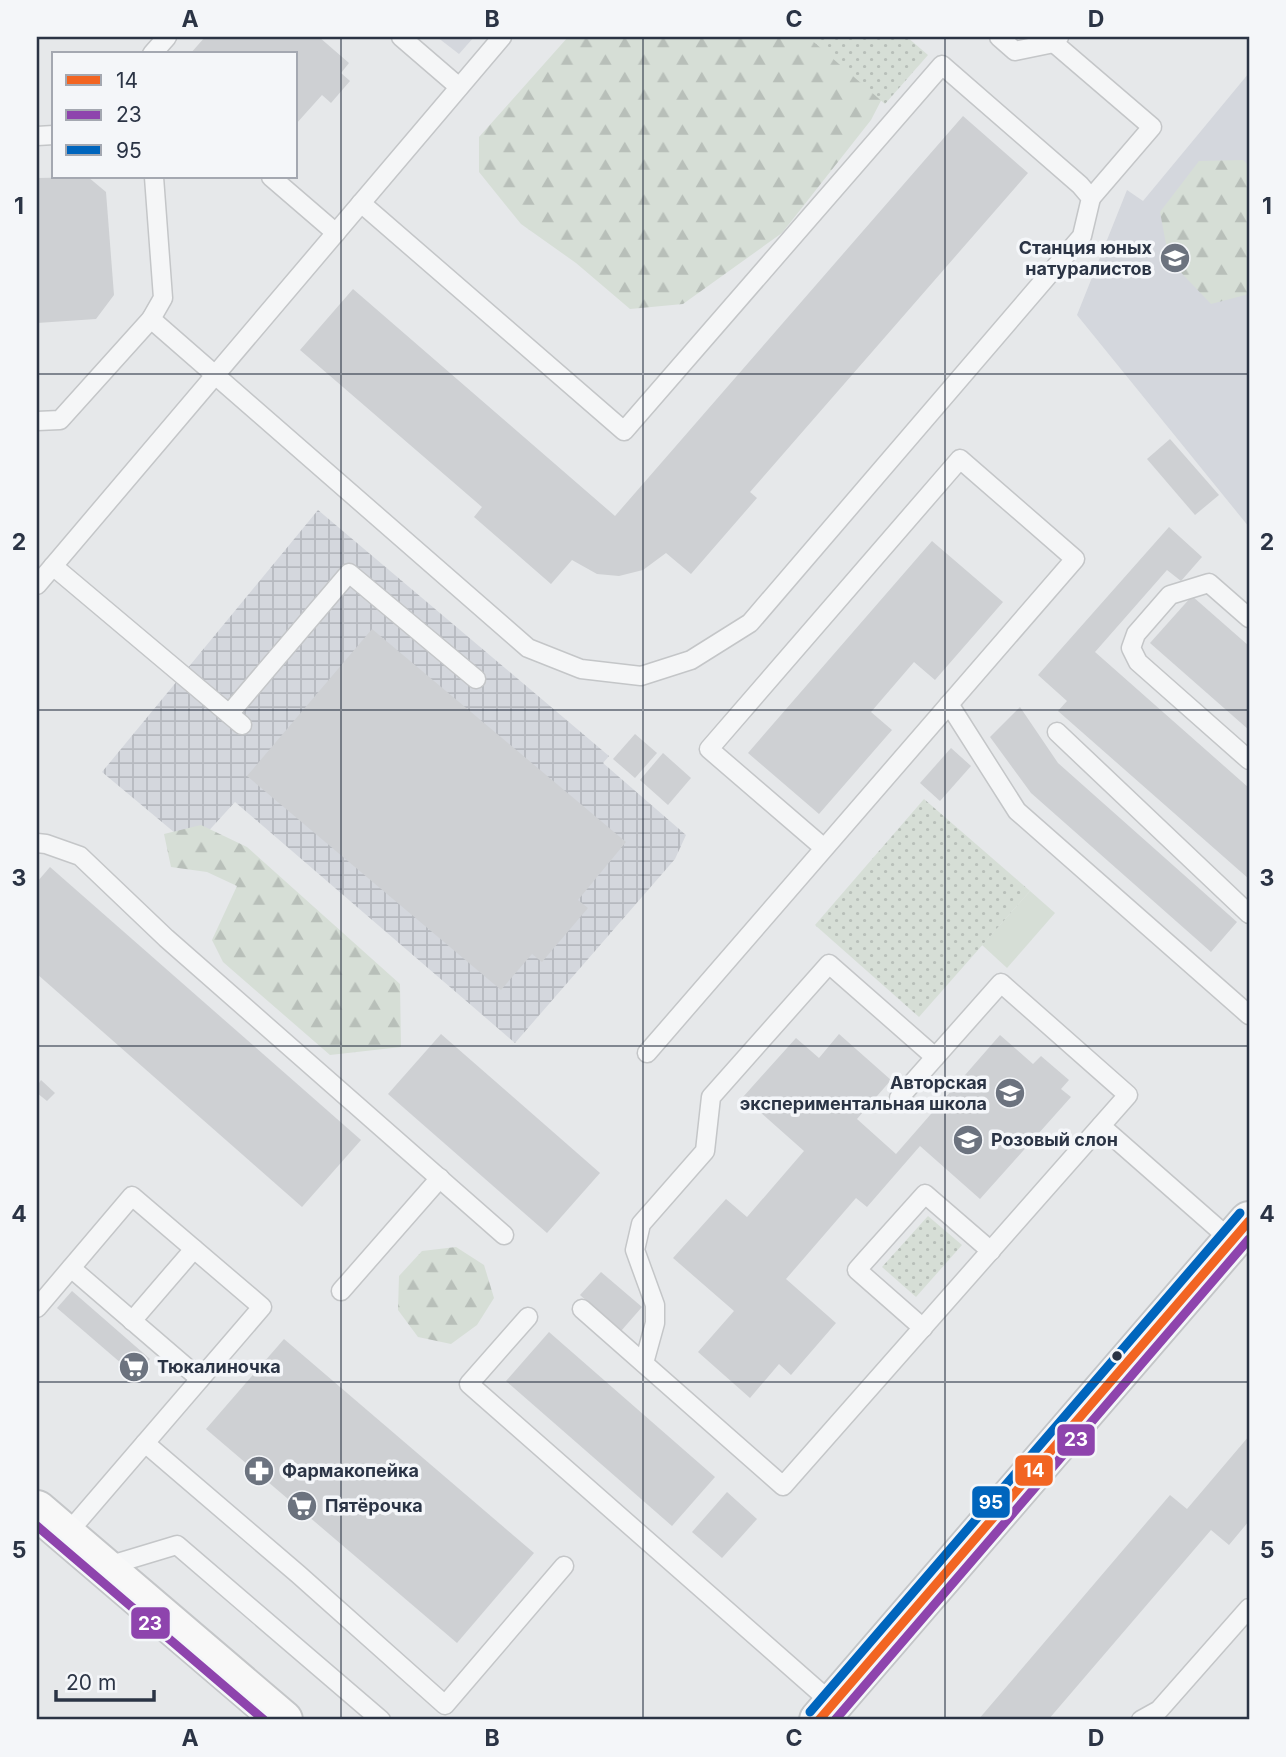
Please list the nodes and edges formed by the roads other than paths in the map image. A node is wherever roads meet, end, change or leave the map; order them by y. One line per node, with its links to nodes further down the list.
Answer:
1 (167, 37): 6 (lane)
2 (401, 37): 7 (lane)
3 (502, 37): 7 (lane)
4 (999, 37): 5 (lane)
5 (1057, 40): 10 (lane)
6 (154, 52)
7 (459, 87): 11 (lane)
8 (154, 178): 13 (lane)
9 (272, 178): 12 (lane)
10 (1091, 198): 11 (lane); 14 (lane)
11 (361, 203): 12 (lane)
12 (336, 233): 14 (lane)
13 (151, 319): 14 (lane); 15 (lane)
14 (215, 375): 16 (lane)
15 (37, 421)
16 (53, 566): 17 (lane); 19 (lane)
17 (37, 585)
18 (1249, 618): 22 (lane)
19 (476, 679)
20 (949, 704): 24 (lane); 24 (lane); 26 (lane)
21 (1057, 733): 25 (lane)
22 (1249, 760)
23 (37, 843): 31 (lane)
24 (824, 848): 27 (lane)
25 (1249, 914)
26 (1249, 1014)
27 (647, 1053)
28 (935, 1057): 29 (lane); 30 (lane); 43 (lane)
29 (900, 1098)
30 (1101, 1126): 32 (lane); 35 (lane)
31 (440, 1178): 33 (lane); 37 (lane)
32 (1241, 1231): 51 (main road)
33 (504, 1235)
34 (194, 1249): 36 (lane); 41 (lane); 44 (lane)
35 (990, 1251): 42 (lane); 42 (lane)
36 (71, 1268): 38 (lane); 41 (lane)
37 (341, 1291)
38 (37, 1308)
39 (582, 1309): 43 (lane)
40 (528, 1317): 51 (lane)
41 (132, 1321): 44 (lane)
42 (923, 1328): 43 (lane)
43 (644, 1363)
44 (200, 1380): 45 (lane)
45 (145, 1443): 47 (lane); 48 (lane)
46 (37, 1510): 47 (main road)
47 (66, 1535): 49 (main road)
48 (564, 1566)
49 (104, 1567): 53 (main road); 54 (lane)
50 (1245, 1621): 52 (lane)
51 (826, 1712)
52 (1162, 1715): 55 (lane)
53 (283, 1720)
54 (381, 1720)
55 (1141, 1720)

